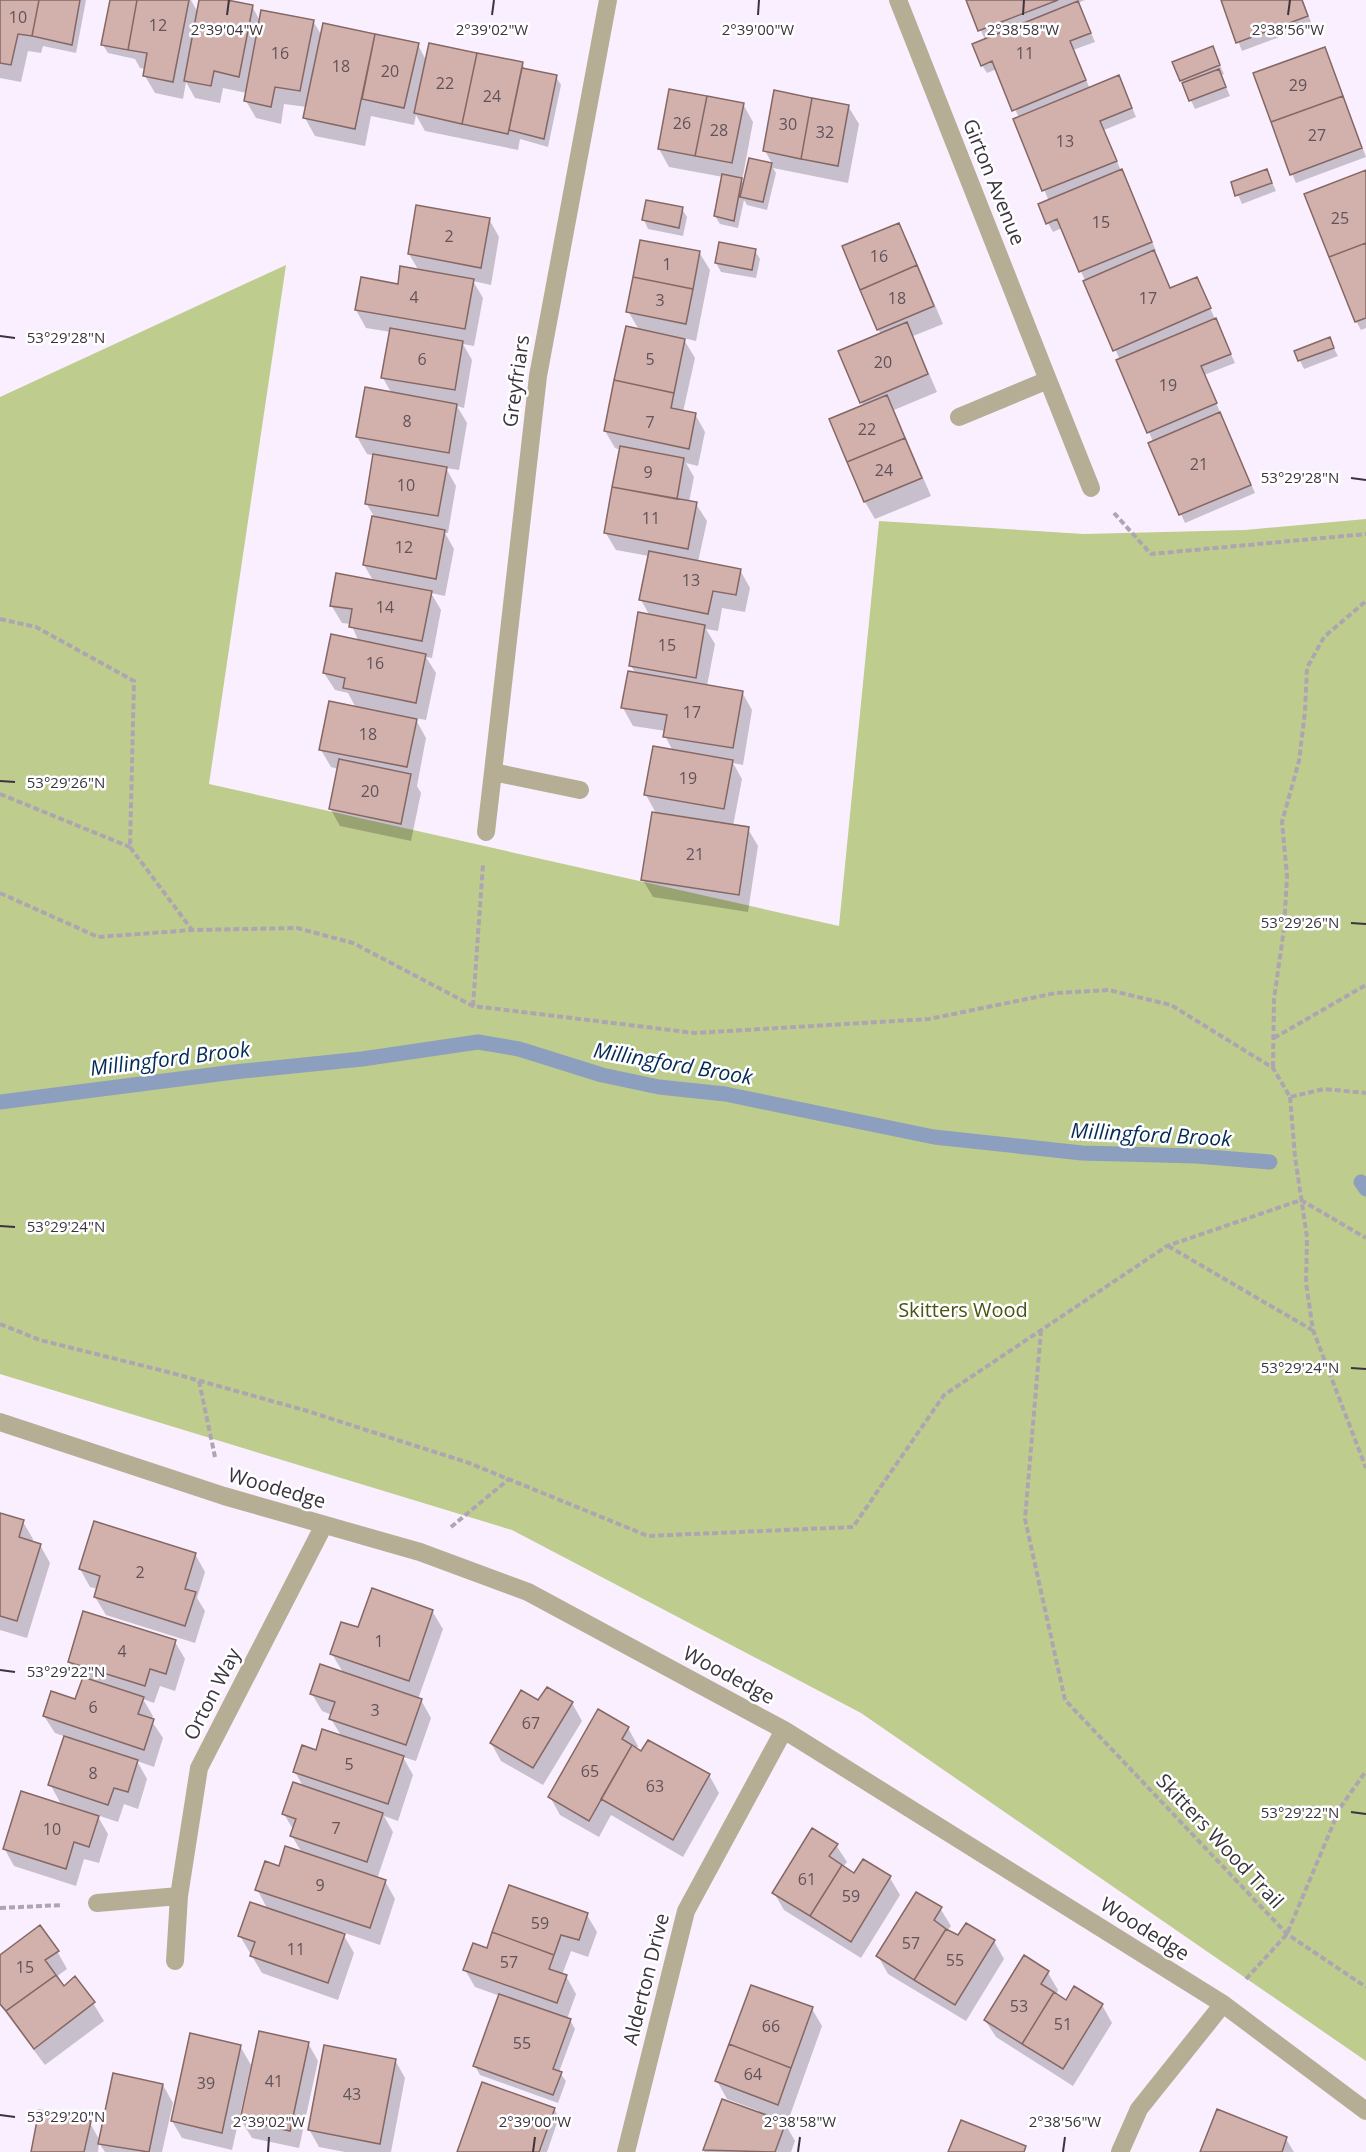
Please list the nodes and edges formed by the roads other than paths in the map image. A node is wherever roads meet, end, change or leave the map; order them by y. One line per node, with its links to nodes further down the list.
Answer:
1 (608, 0): 6 (street, Greyfriars)
2 (897, 0): 3 (street, Girton Avenue)
3 (1048, 380): 4 (street); 5 (street, Girton Avenue)
4 (959, 417)
5 (1091, 488)
6 (493, 772): 7 (street); 8 (street, Greyfriars)
7 (580, 789)
8 (486, 832)
9 (0, 1422): 10 (street, Woodedge)
10 (324, 1525): 11 (street, Woodedge); 12 (street, Orton Way)
11 (784, 1730): 15 (street, Woodedge); 17 (street, Alderton Drive)
12 (179, 1896): 13 (street); 14 (street, Orton Way)
13 (97, 1903)
14 (175, 1961)
15 (1223, 2004): 16 (street, Woodedge); 18 (street)
16 (1366, 2112)
17 (626, 2152)
18 (1120, 2152)

